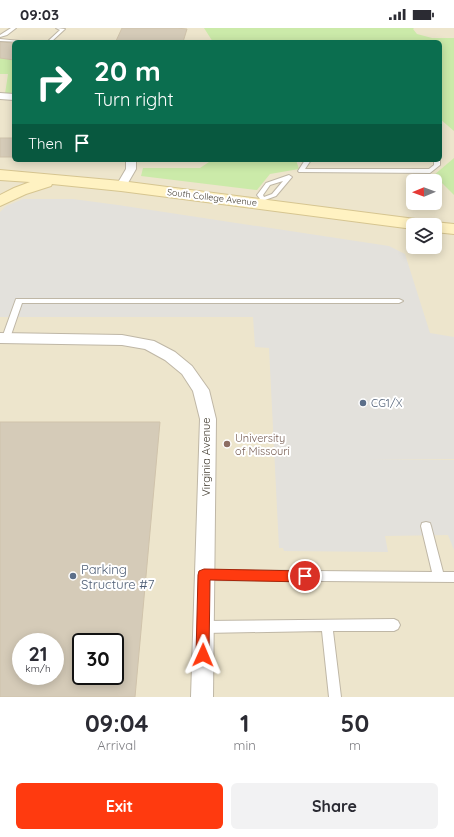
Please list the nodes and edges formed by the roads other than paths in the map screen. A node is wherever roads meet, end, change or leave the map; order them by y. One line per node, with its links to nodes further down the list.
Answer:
1 (14, 28): 3 (lane)
2 (58, 28): 5 (lane)
3 (0, 36)
4 (0, 40): 6 (lane)
5 (51, 40)
6 (12, 41)
7 (0, 96): 8 (street)
8 (12, 98)
9 (131, 162): 16 (street)
10 (307, 162): 12 (lane)
11 (437, 162): 12 (lane)
12 (301, 171): 14 (lane)
13 (0, 175): 15 (main road, South College Avenue)
14 (289, 177): 18 (lane); 18 (lane)
15 (58, 180): 16 (main road, South College Avenue); 17 (main road)
16 (121, 186): 18 (main road, South College Avenue)
17 (0, 201)
18 (262, 201): 19 (main road, South College Avenue)
19 (406, 222)
20 (442, 228): 21 (main road)
21 (454, 229)
22 (399, 301): 23 (lane)
23 (3, 338): 25 (street, Virginia Avenue)
24 (426, 526): 26 (lane)
25 (204, 575): 26 (lane); 30 (street, Virginia Avenue)
26 (439, 577): 27 (lane)
27 (454, 577)
28 (394, 625): 29 (lane)
29 (327, 626): 30 (lane); 32 (lane)
30 (203, 627): 31 (street, Virginia Avenue)
31 (202, 697)
32 (336, 697)

